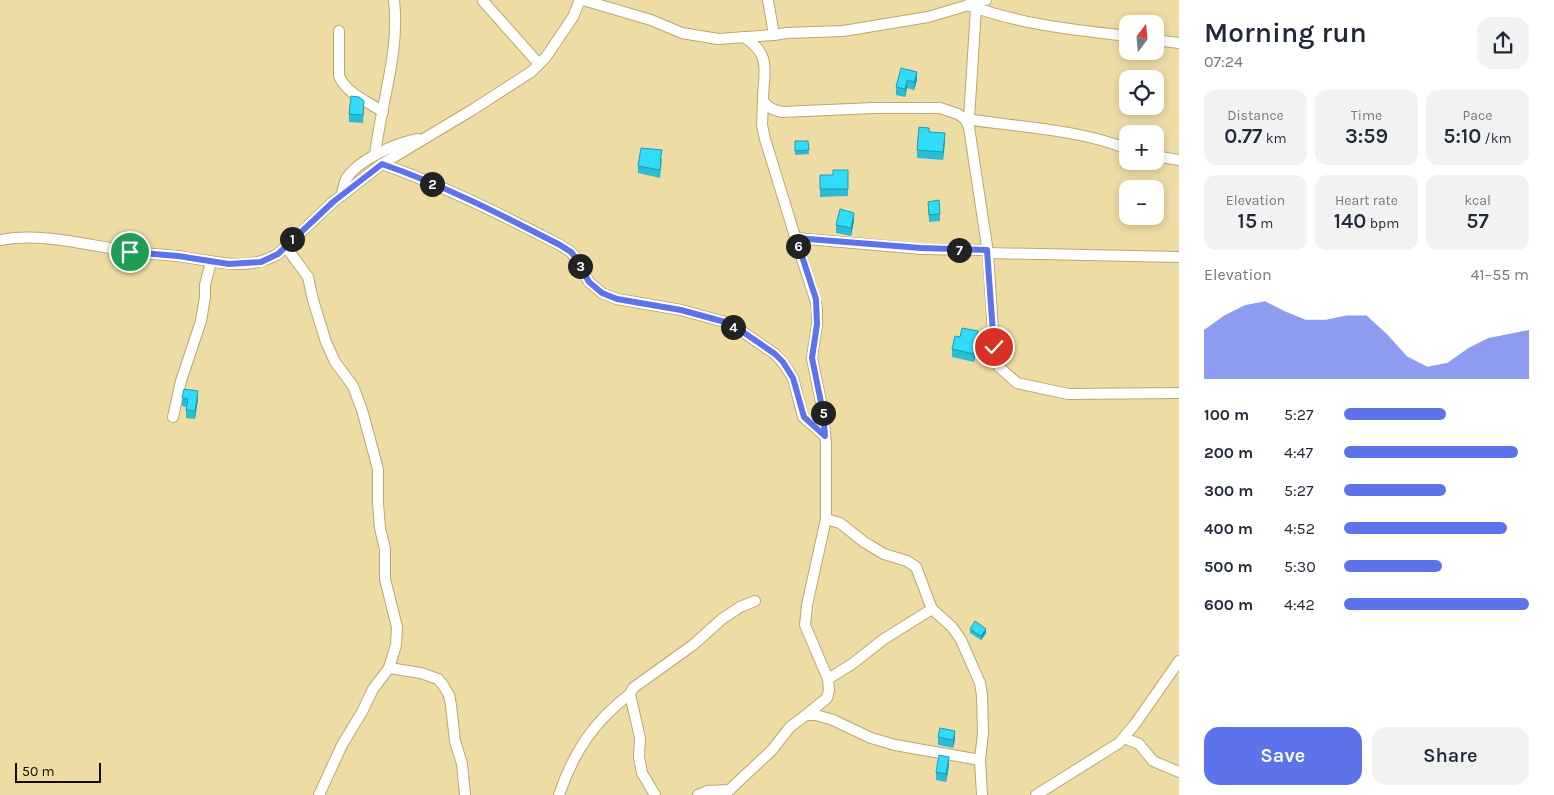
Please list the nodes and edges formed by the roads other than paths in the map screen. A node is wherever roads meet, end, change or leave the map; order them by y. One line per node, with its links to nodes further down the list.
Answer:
1 (394, 0): 15 (street)
2 (582, 0): 10 (street); 13 (street)
3 (768, 0): 8 (street)
4 (986, 0): 6 (street)
5 (483, 1): 13 (street)
6 (972, 6): 8 (street); 9 (street); 16 (street)
7 (338, 31): 15 (street)
8 (774, 35): 10 (street)
9 (1119, 35)
10 (744, 37): 14 (street)
11 (1164, 41): 12 (street)
12 (1179, 43)
13 (539, 64): 19 (street)
14 (763, 101): 16 (street); 21 (street)
15 (383, 112): 19 (street)
16 (967, 119): 17 (street); 24 (street)
17 (1119, 146)
18 (1164, 158): 20 (street)
19 (378, 159): 23 (street); 29 (street)
20 (1179, 160)
21 (796, 238): 24 (street); 29 (street)
22 (0, 240): 26 (street)
23 (286, 247): 26 (street); 34 (street)
24 (988, 251): 25 (street); 27 (street)
25 (1179, 257)
26 (210, 262): 28 (street)
27 (1179, 393)
28 (173, 417)
29 (825, 436): 30 (street)
30 (826, 518): 32 (street); 35 (street)
31 (755, 600): 36 (street)
32 (932, 609): 35 (street); 41 (street)
33 (1179, 661): 40 (street)
34 (389, 668): 44 (street); 45 (street)
35 (828, 679): 37 (street)
36 (630, 694): 46 (street); 47 (street)
37 (826, 698): 38 (street); 39 (street)
38 (806, 715): 39 (street); 43 (street)
39 (833, 720): 41 (street)
40 (1124, 738): 42 (street); 50 (street)
41 (980, 760): 49 (street)
42 (1179, 772)
43 (727, 793): 48 (street)
44 (319, 795)
45 (465, 795)
46 (559, 795)
47 (655, 795)
48 (698, 795)
49 (982, 795)
50 (1036, 795)

